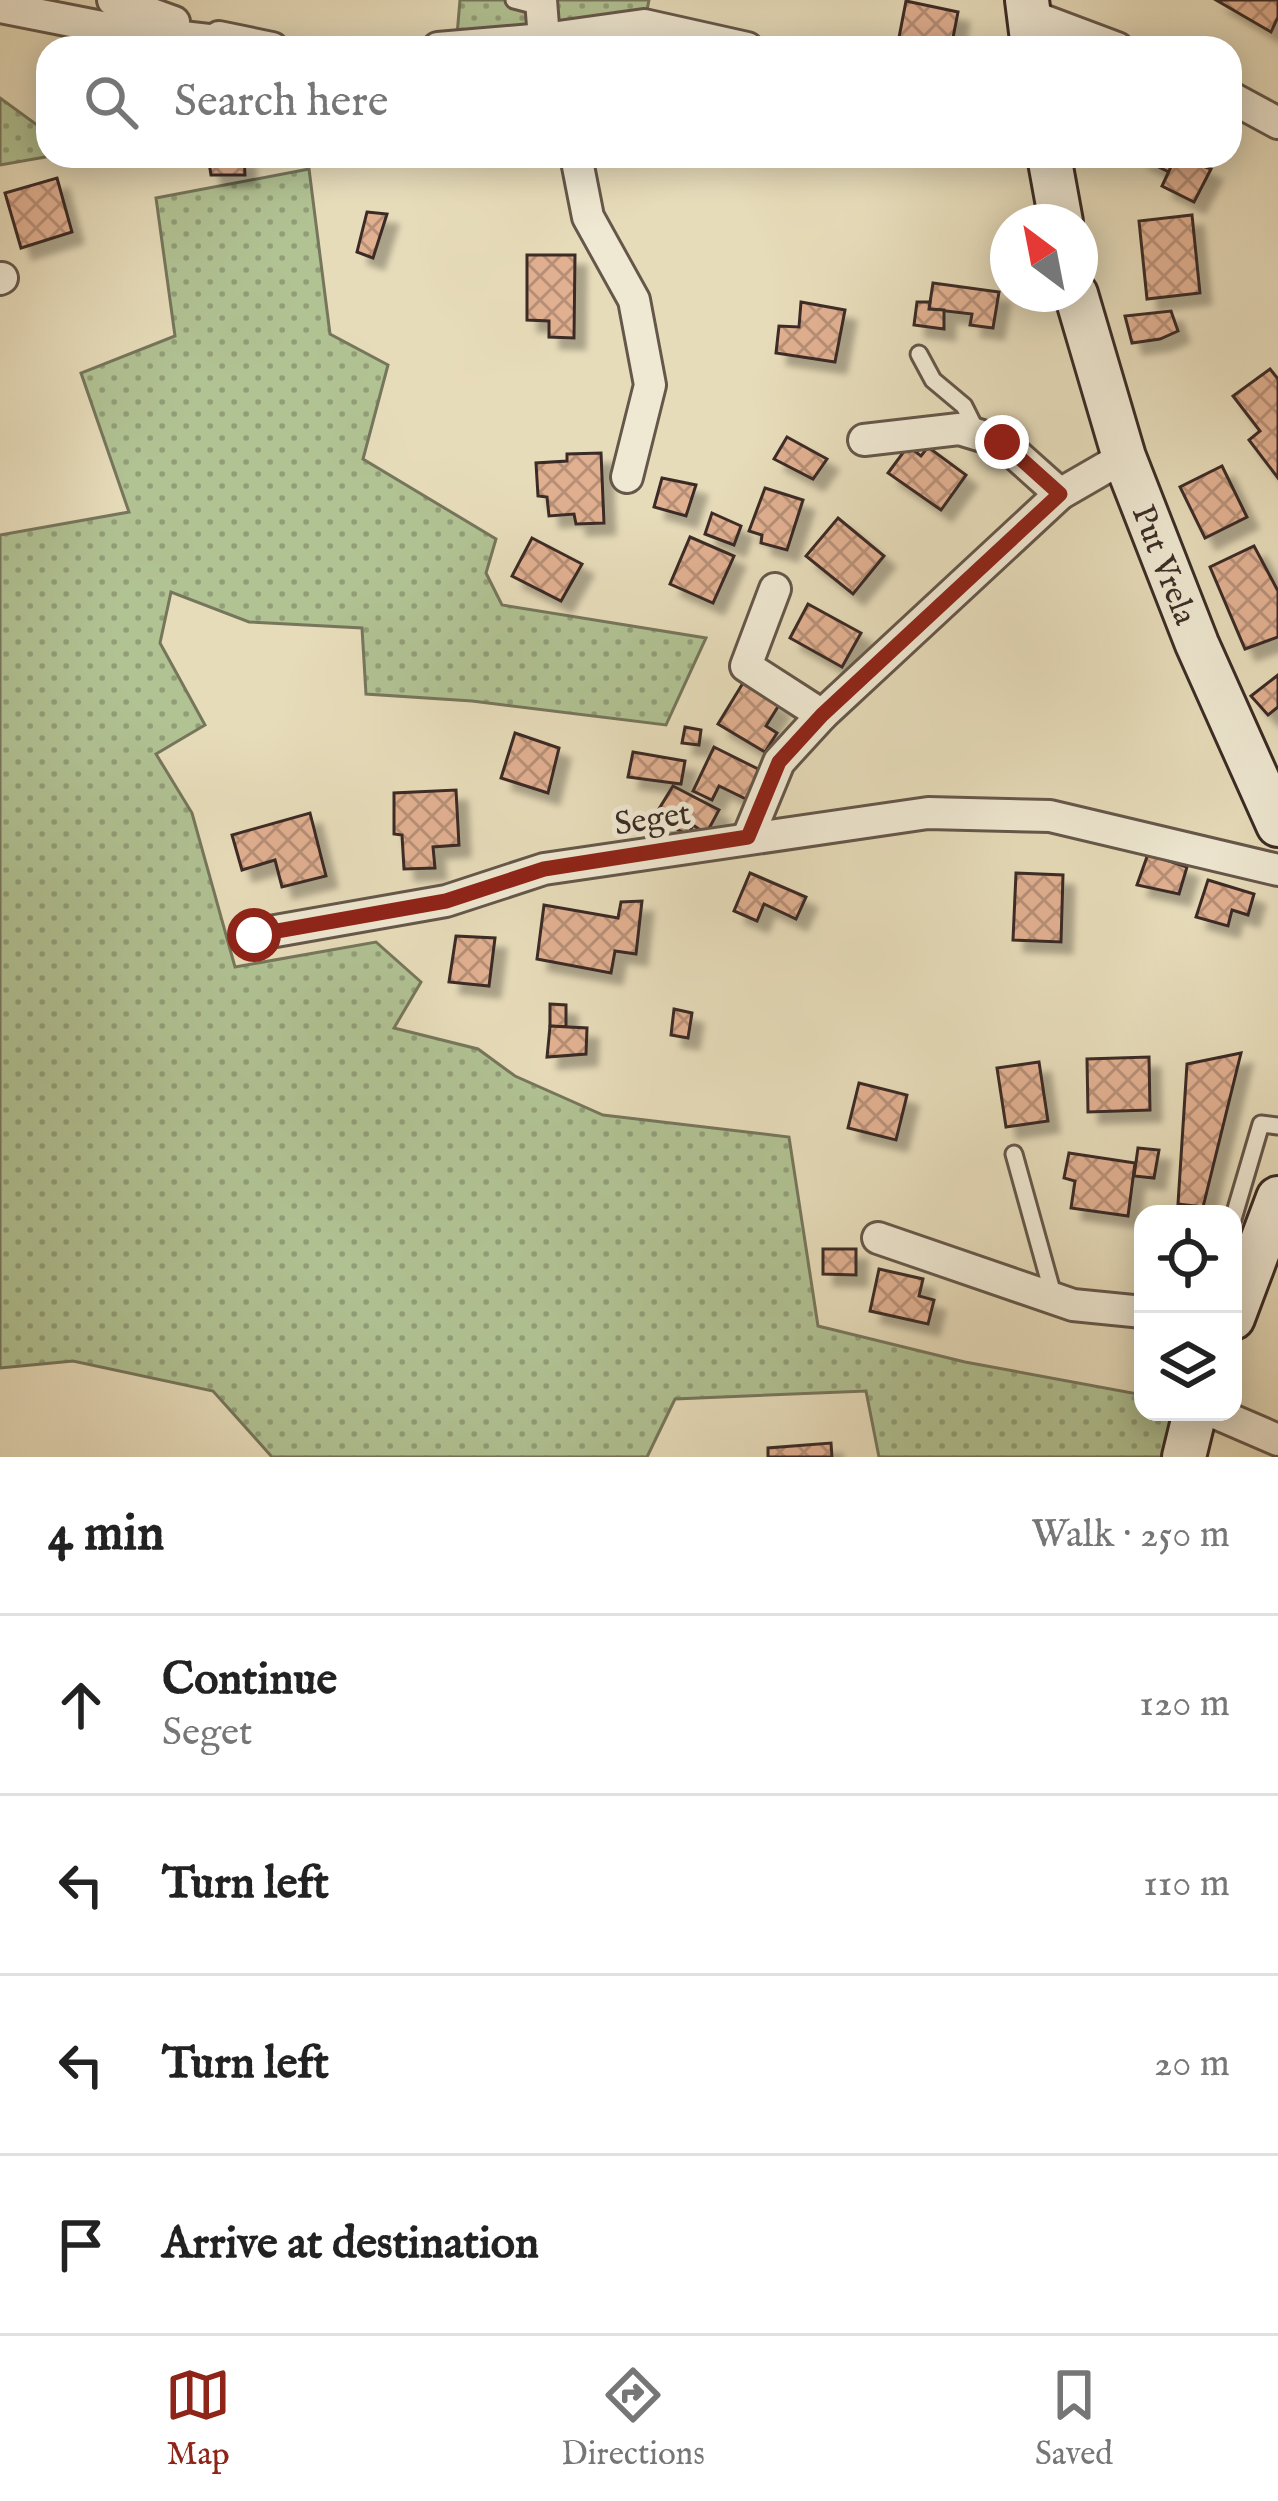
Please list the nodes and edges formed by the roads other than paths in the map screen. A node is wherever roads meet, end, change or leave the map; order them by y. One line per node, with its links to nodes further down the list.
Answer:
1 (113, 0): 6 (street)
2 (532, 2): 7 (street)
3 (0, 7): 5 (street)
4 (1030, 21): 10 (street)
5 (178, 36)
6 (215, 36)
7 (543, 36)
8 (599, 36): 9 (street)
9 (693, 36)
10 (1078, 36)
11 (1242, 104): 12 (street)
12 (1278, 123)
13 (578, 168): 21 (street)
14 (1051, 168): 15 (main road)
15 (1058, 204)
16 (1081, 312): 20 (main road, Put Vrela)
17 (919, 353): 18 (lane)
18 (978, 435): 19 (street); 22 (street)
19 (864, 440)
20 (1124, 457): 22 (street); 25 (main road, Put Vrela)
21 (626, 477)
22 (1060, 494): 24 (street)
23 (775, 589): 24 (street)
24 (822, 715): 26 (street)
25 (1278, 825)
26 (748, 837): 27 (street, Seget); 28 (street, Seget)
27 (1278, 870)
28 (254, 935)
29 (1278, 1126): 32 (lane)
30 (1014, 1154): 34 (lane)
31 (1278, 1198): 36 (main road)
32 (1237, 1205)
33 (878, 1238): 34 (street)
34 (1054, 1298): 35 (street)
35 (1134, 1311)
36 (1235, 1313)
37 (1193, 1421): 40 (main road)
38 (1235, 1421): 39 (street)
39 (1278, 1439)
40 (1184, 1457)

